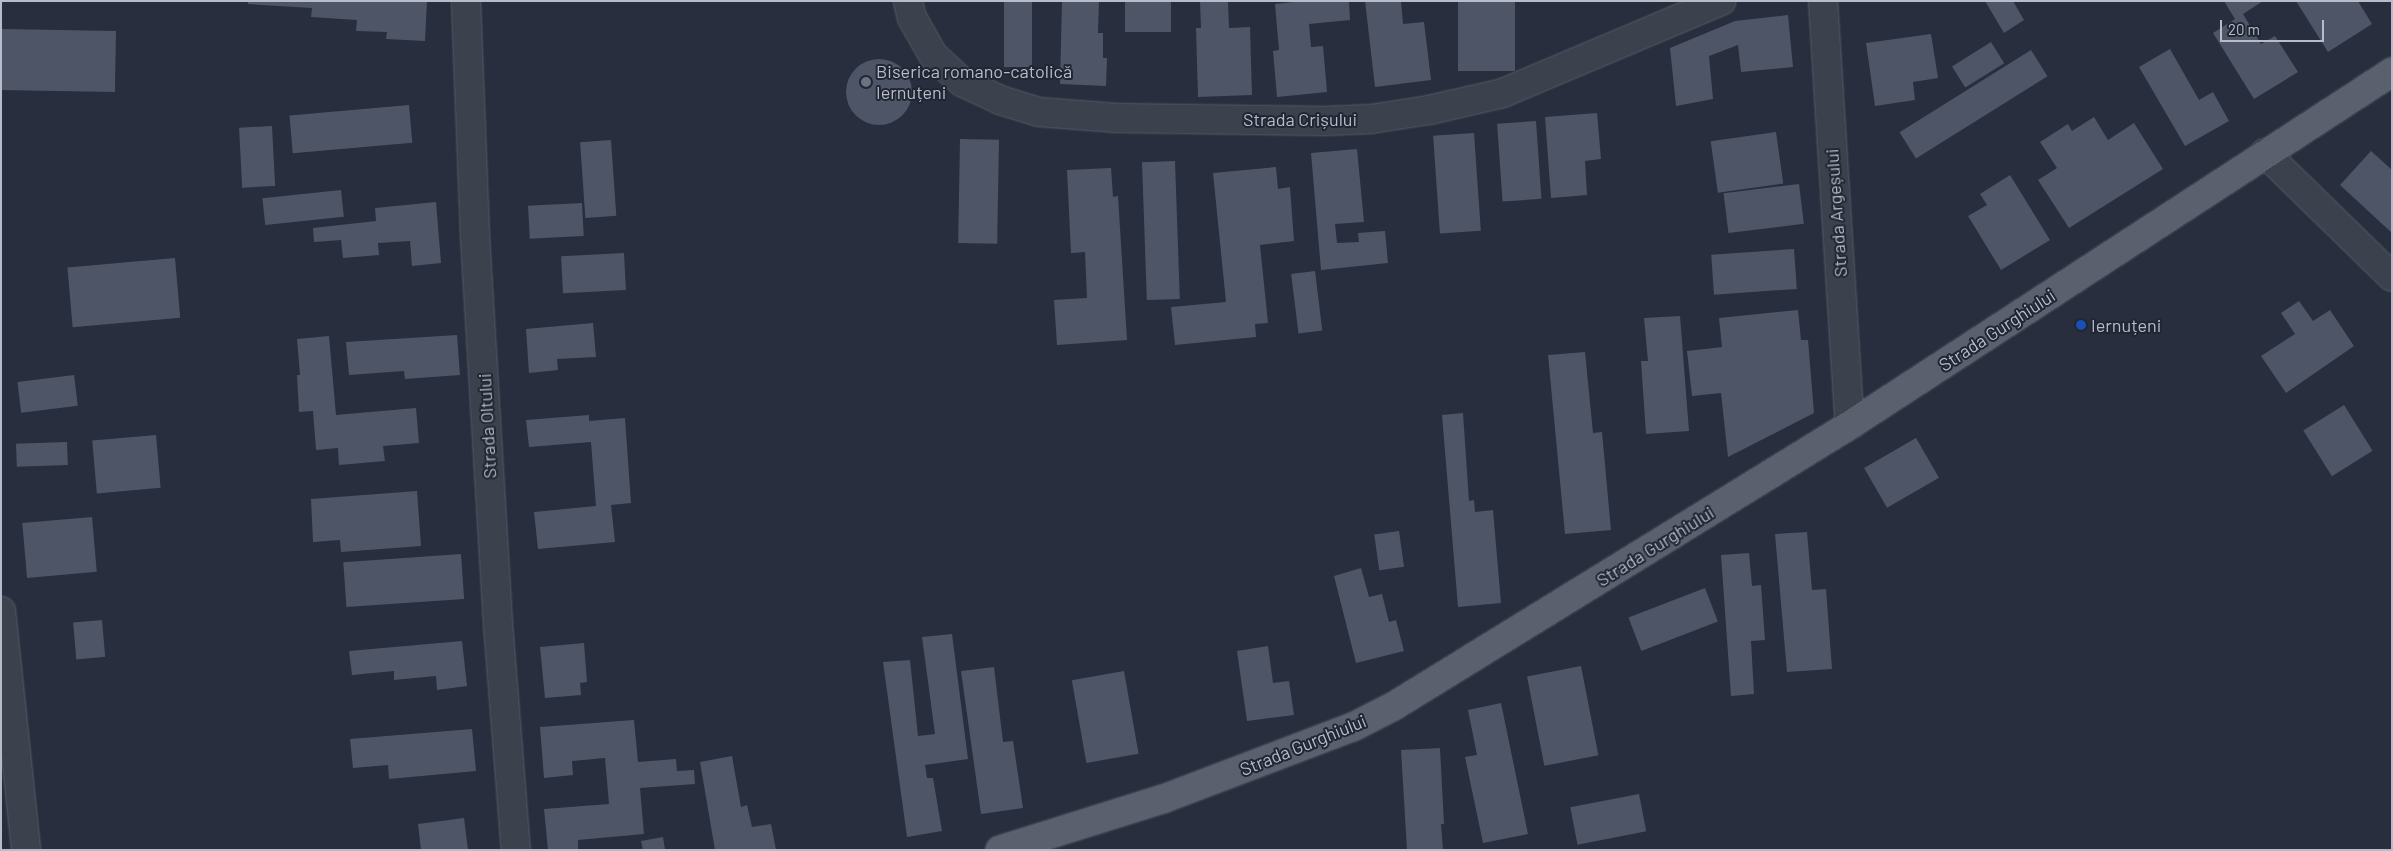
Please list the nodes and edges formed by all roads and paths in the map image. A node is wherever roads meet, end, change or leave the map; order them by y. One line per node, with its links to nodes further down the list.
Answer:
1 (466, 1): 11 (street, Strada Oltului)
2 (908, 1): 3 (street, Strada Crișului)
3 (1721, 1)
4 (1823, 1): 8 (street, Strada Argeșului)
5 (2392, 72): 6 (main road, Strada Gurghiului)
6 (2265, 153): 7 (street); 8 (main road, Strada Gurghiului)
7 (2392, 277)
8 (1850, 425): 12 (main road, Strada Gurghiului)
9 (1, 611): 10 (street)
10 (26, 850)
11 (516, 850)
12 (1000, 850)

